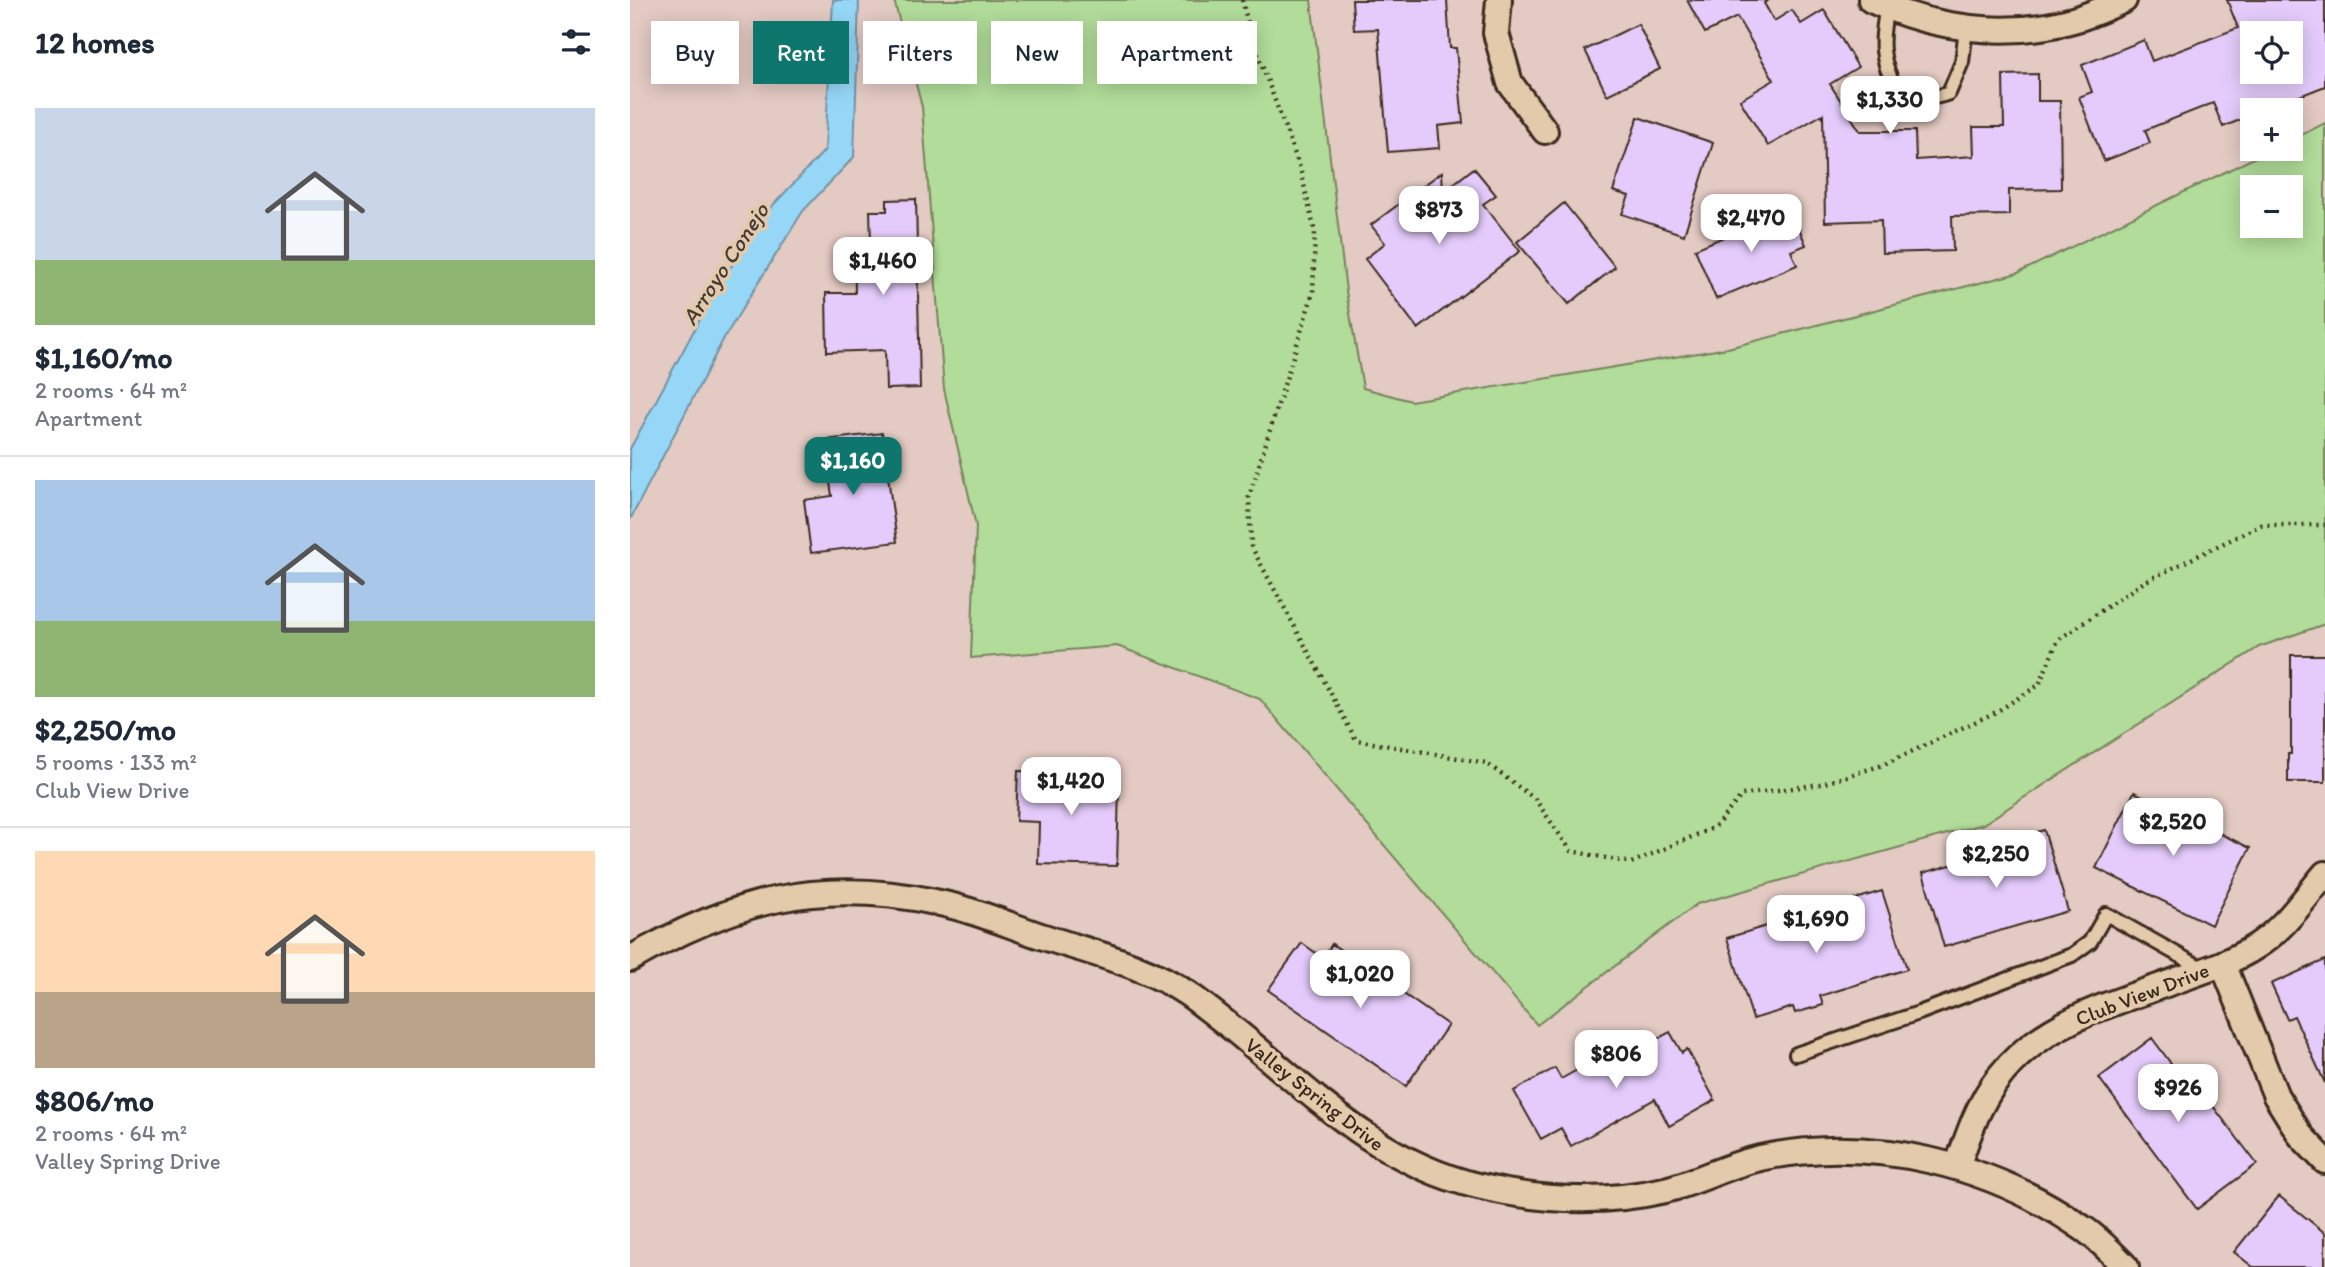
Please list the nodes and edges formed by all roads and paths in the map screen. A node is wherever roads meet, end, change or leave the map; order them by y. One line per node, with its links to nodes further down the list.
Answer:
1 (1242, 0): 7 (path)
2 (1499, 0): 6 (street)
3 (2124, 0): 5 (street)
4 (1879, 4): 5 (street); 5 (lane)
5 (1966, 29)
6 (1545, 131)
7 (2325, 525)
8 (2325, 874): 10 (street, Club View Drive)
9 (630, 958): 13 (street, Valley Spring Drive)
10 (2214, 967): 11 (lane); 12 (street); 13 (street, Club View Drive)
11 (1796, 1054)
12 (2325, 1161)
13 (1957, 1166): 14 (street, Valley Spring Drive)
14 (2126, 1267)

